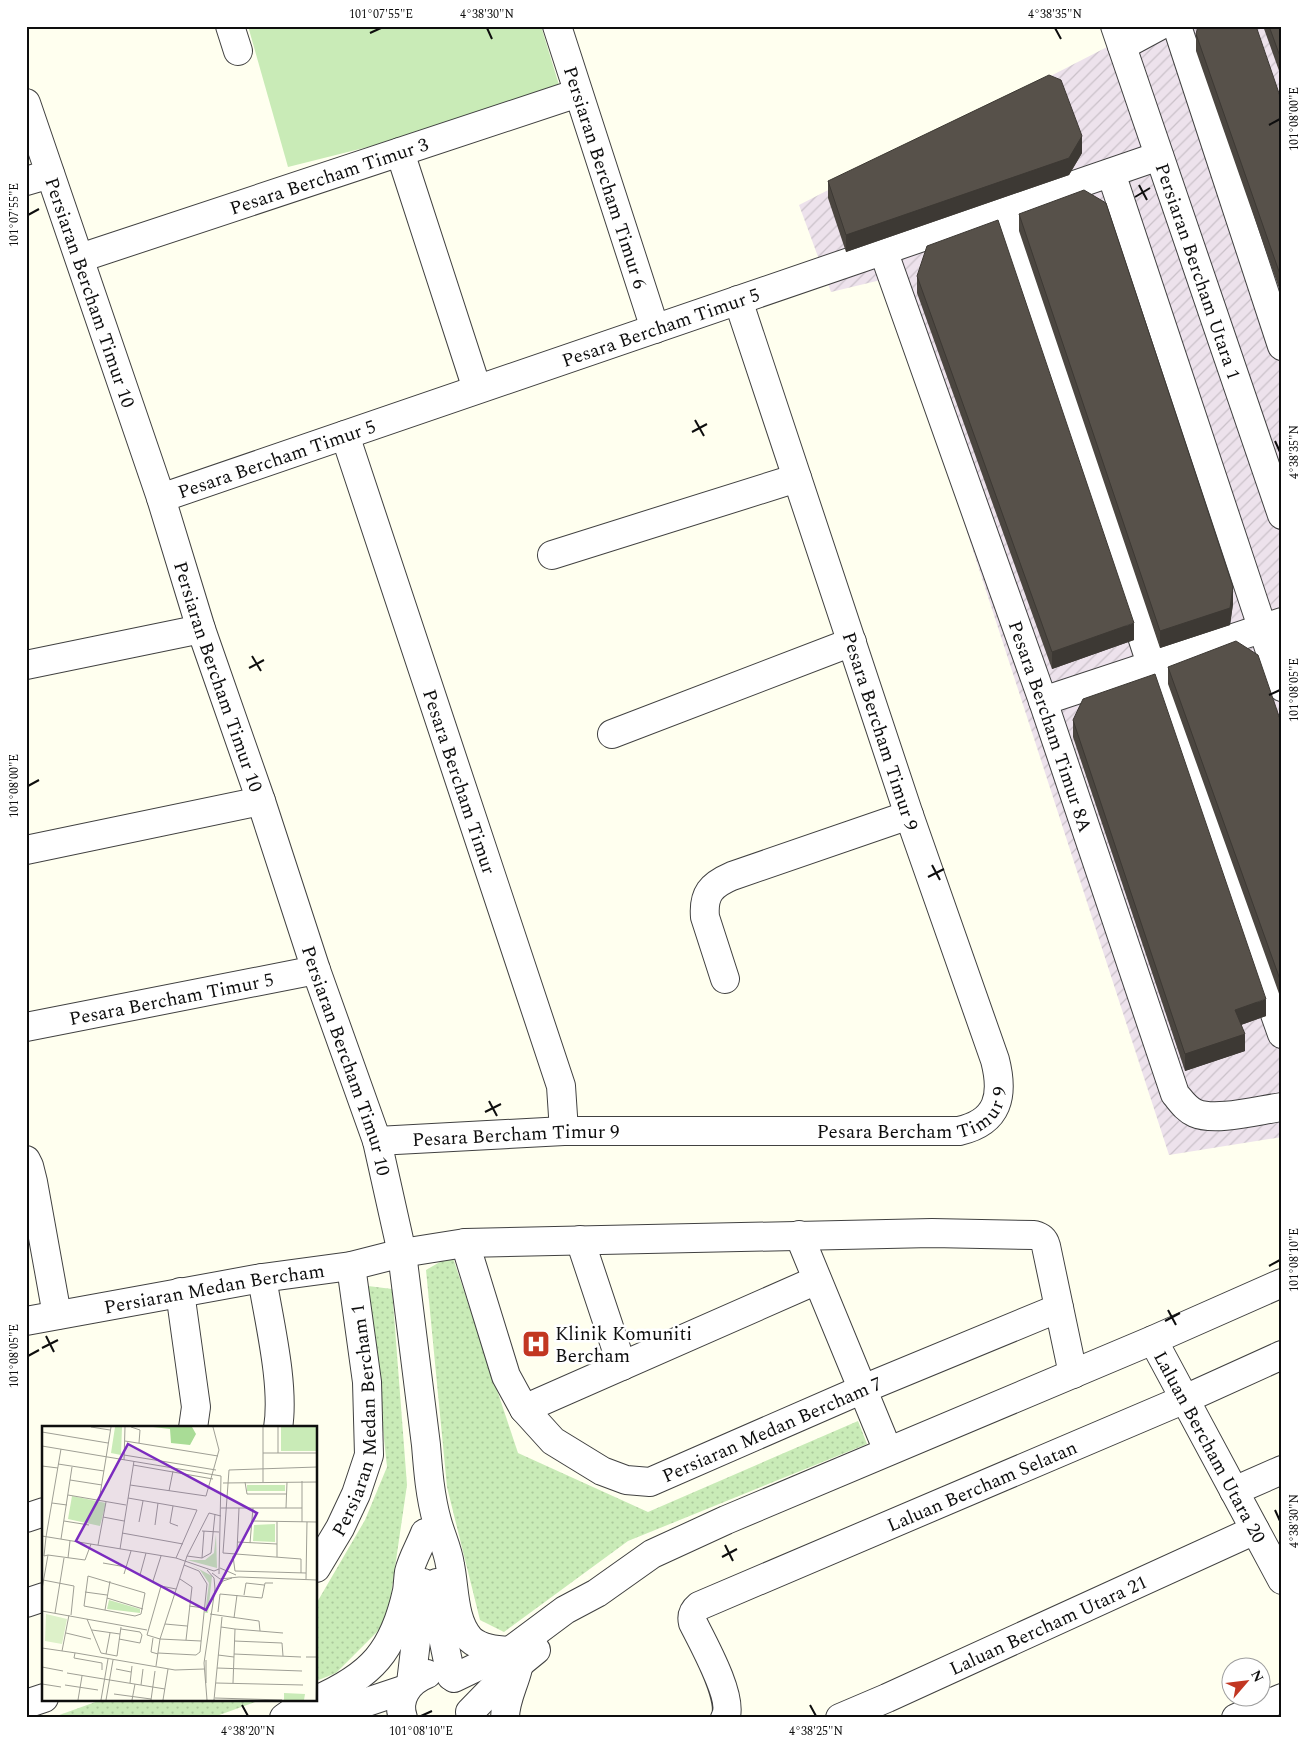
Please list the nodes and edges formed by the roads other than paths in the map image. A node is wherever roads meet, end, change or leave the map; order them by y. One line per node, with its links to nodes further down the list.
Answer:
1 (557, 26): 5 (street, Persiaran Bercham Timur 6)
2 (1159, 26): 4 (street)
3 (1177, 26): 16 (street)
4 (1118, 36): 8 (street, Persiaran Bercham Utara 1)
5 (578, 93): 7 (street, Pesara Bercham Timur 3); 15 (street, Persiaran Bercham Timur 6)
6 (26, 103): 10 (street, Persiaran Bercham Timur 10)
7 (400, 152): 13 (street, Pesara Bercham Timur 3); 17 (street)
8 (1159, 156): 9 (street, Pesara Bercham Timur 5); 21 (street, Persiaran Bercham Utara 1)
9 (1111, 172): 11 (street, Pesara Bercham Timur 5); 23 (street)
10 (38, 178): 13 (street, Persiaran Bercham Timur 10)
11 (1002, 210): 12 (street, Pesara Bercham Timur 5); 26 (street)
12 (883, 250): 14 (street, Pesara Bercham Timur 5); 29 (street, Pesara Bercham Timur 8A)
13 (80, 258): 20 (street, Persiaran Bercham Timur 10)
14 (738, 300): 15 (street, Pesara Bercham Timur 5); 19 (street, Pesara Bercham Timur 9)
15 (655, 329): 17 (street, Pesara Bercham Timur 5)
16 (1282, 346)
17 (477, 389): 18 (street, Pesara Bercham Timur 5)
18 (345, 435): 20 (street, Pesara Bercham Timur 5); 39 (street, Pesara Bercham Timur)
19 (797, 478): 22 (street); 25 (street, Pesara Bercham Timur 9)
20 (161, 498): 24 (street, Persiaran Bercham Timur 10)
21 (1282, 515)
22 (552, 555)
23 (1272, 625): 26 (street); 28 (street)
24 (202, 629): 27 (street); 31 (street, Persiaran Bercham Timur 10)
25 (852, 642): 30 (street); 32 (street, Pesara Bercham Timur 9)
26 (1151, 664): 29 (street); 37 (street)
27 (26, 665)
28 (1282, 687)
29 (1043, 701): 38 (street, Pesara Bercham Timur 8A)
30 (612, 734)
31 (261, 801): 33 (street); 34 (street, Persiaran Bercham Timur 10)
32 (909, 815): 35 (street); 39 (street, Pesara Bercham Timur 9)
33 (26, 850)
34 (316, 970): 36 (street, Pesara Bercham Timur 5); 40 (street, Persiaran Bercham Timur 10)
35 (725, 979)
36 (26, 1028)
37 (1282, 1034)
38 (1282, 1107)
39 (564, 1131): 40 (street, Pesara Bercham Timur 9)
40 (377, 1141): 45 (street, Persiaran Bercham Timur 10)
41 (26, 1160): 52 (street)
42 (799, 1235): 43 (street, Persiaran Medan Bercham); 48 (street); 51 (street, Persiaran Medan Bercham)
43 (580, 1240): 44 (street, Persiaran Medan Bercham); 56 (street)
44 (465, 1243): 45 (street, Persiaran Medan Bercham); 60 (street, Persiaran Medan Bercham 7)
45 (402, 1253): 46 (street, Persiaran Medan Bercham); 68 (street, Persiaran Bercham Timur 10)
46 (351, 1266): 47 (street, Persiaran Medan Bercham); 70 (street, Persiaran Medan Bercham 1)
47 (262, 1278): 50 (street, Persiaran Medan Bercham); 62 (street)
48 (817, 1280): 56 (street); 58 (street)
49 (1282, 1283): 54 (street)
50 (180, 1292): 52 (street, Persiaran Medan Bercham); 61 (street)
51 (1058, 1308): 57 (street); 58 (street, Persiaran Medan Bercham 7)
52 (57, 1315): 53 (street, Persiaran Medan Bercham)
53 (26, 1321)
54 (1153, 1340): 57 (street); 59 (street, Laluan Bercham Utara 20)
55 (1282, 1355): 59 (street, Laluan Bercham Selatan)
56 (622, 1366): 60 (street)
57 (1073, 1374): 63 (street)
58 (862, 1389): 60 (street, Persiaran Medan Bercham 7); 63 (street)
59 (1185, 1398): 65 (street, Laluan Bercham Utara 20); 88 (street, Laluan Bercham Selatan)
60 (524, 1409)
61 (193, 1426)
62 (278, 1426)
63 (888, 1451): 74 (street)
64 (1282, 1470): 65 (street)
65 (1234, 1491): 69 (street, Laluan Bercham Utara 20)
66 (42, 1513): 67 (street)
67 (26, 1518)
68 (431, 1526): 74 (street); 75 (street); 76 (street); 79 (street)
69 (1255, 1530): 71 (street, Laluan Bercham Utara 20); 82 (street, Laluan Bercham Utara 21)
70 (318, 1565)
71 (1282, 1580)
72 (42, 1598): 73 (street)
73 (26, 1603)
74 (514, 1658): 75 (street); 83 (street); 87 (street)
75 (452, 1677): 76 (street); 83 (street)
76 (408, 1686): 85 (street); 86 (street)
77 (1282, 1698): 90 (street)
78 (42, 1699): 81 (street)
79 (318, 1699)
80 (312, 1702): 84 (street)
81 (26, 1704)
82 (892, 1708): 89 (street, Laluan Bercham Utara 21)
83 (470, 1715)
84 (284, 1718)
85 (311, 1718)
86 (403, 1718)
87 (505, 1718)
88 (725, 1718)
89 (840, 1718)
90 (1236, 1718)

